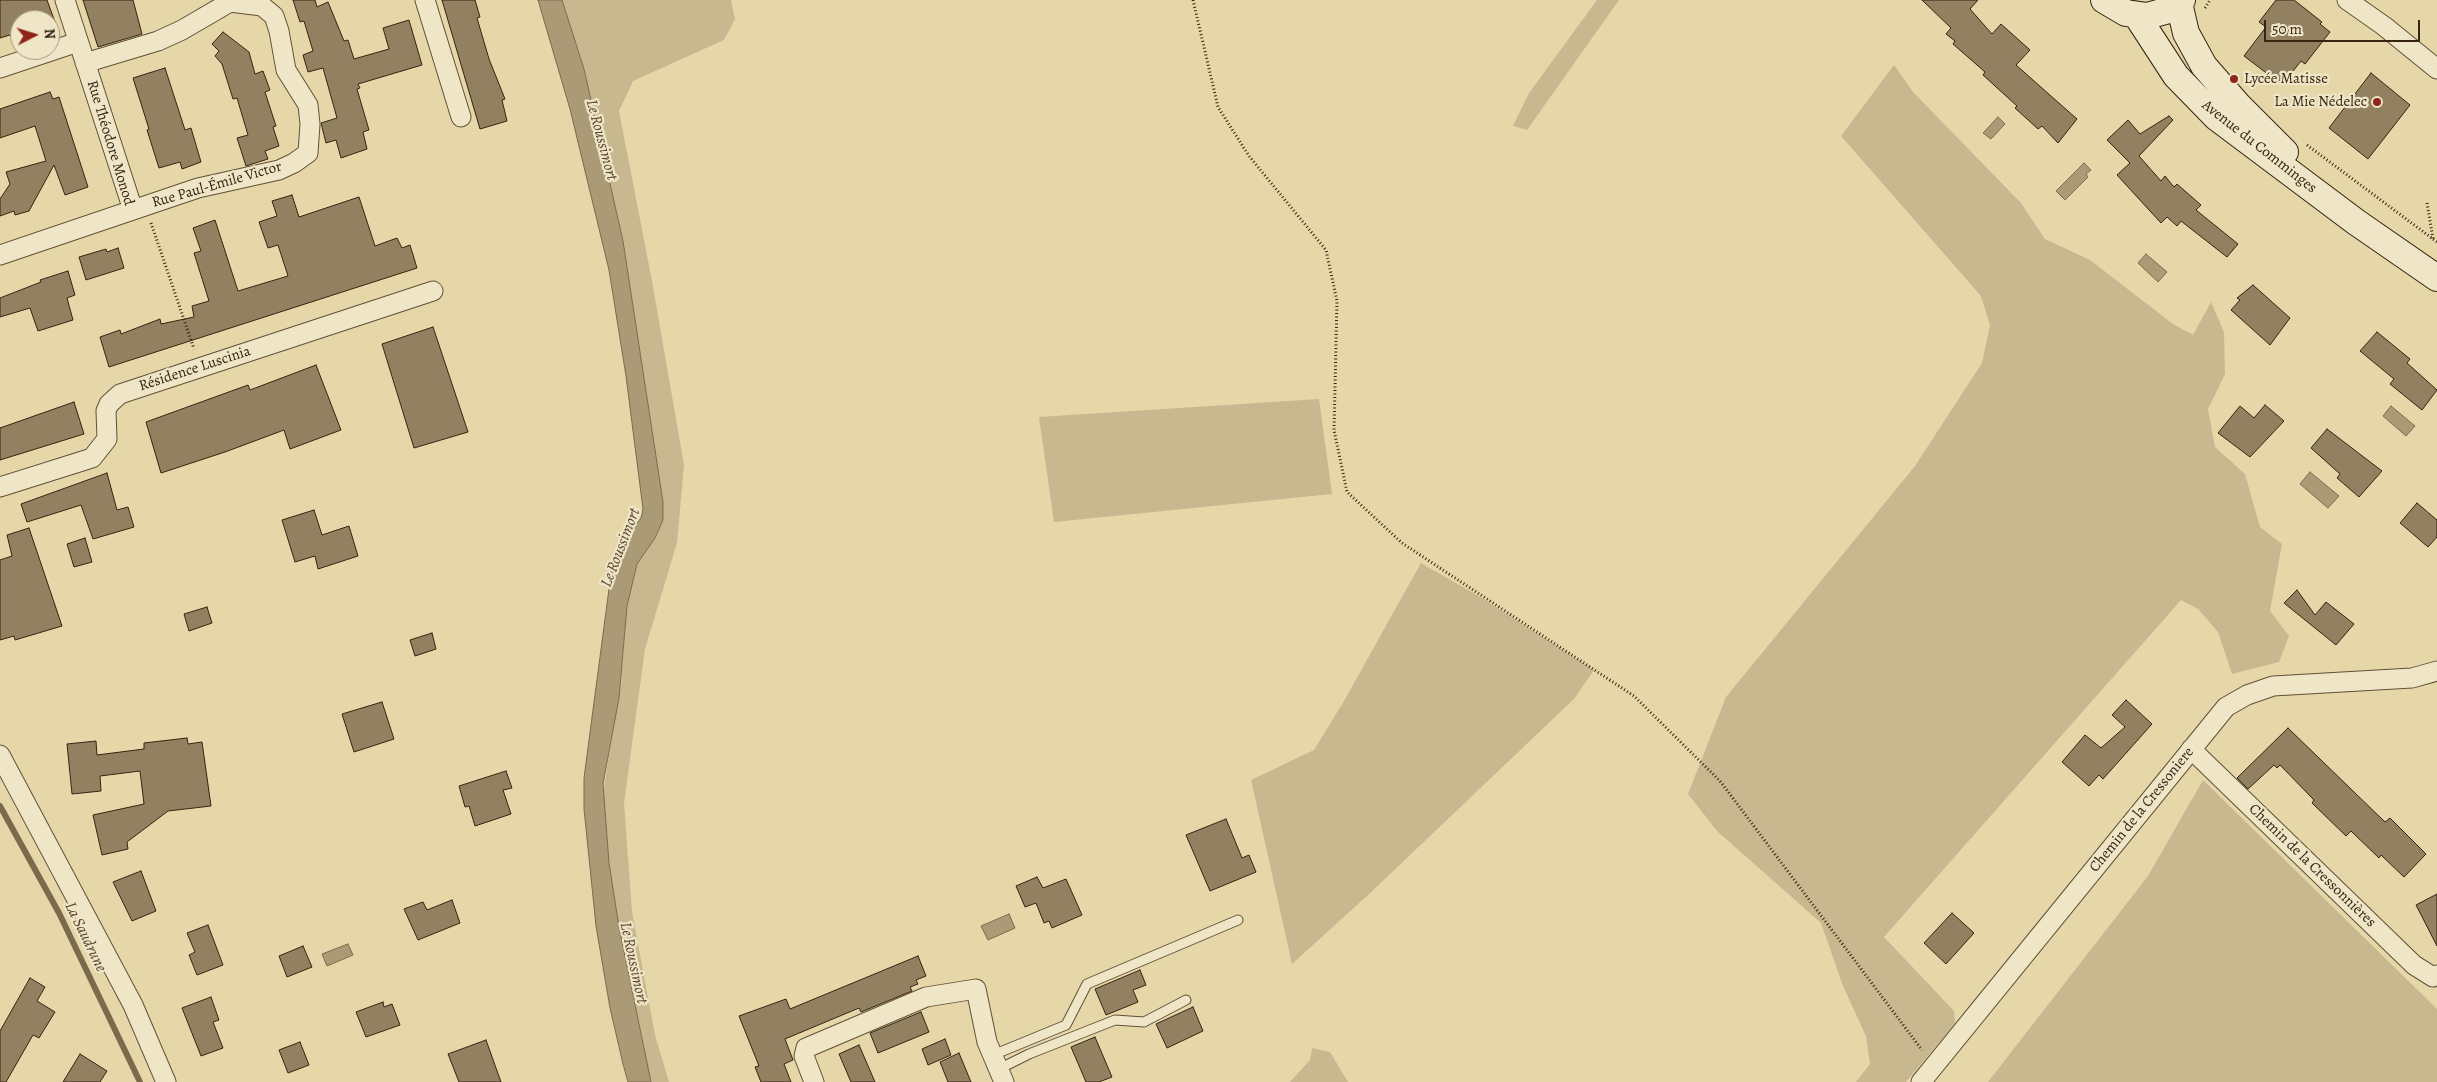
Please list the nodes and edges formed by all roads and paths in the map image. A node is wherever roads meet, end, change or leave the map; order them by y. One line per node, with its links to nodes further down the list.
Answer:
1 (65, 0): 9 (street, Rue Théodore Monod)
2 (425, 0): 13 (street)
3 (1193, 0): 29 (path)
4 (2104, 0): 8 (main road)
5 (2347, 0): 12 (street)
6 (2180, 1): 8 (main road); 16 (main road, Avenue du Comminges)
7 (266, 3): 10 (street, Rue Paul-Émile Victor); 15 (street, Rue Paul-Émile Victor)
8 (2136, 16): 16 (main road, Avenue du Comminges)
9 (78, 42): 10 (street, Rue Théodore Monod); 11 (street)
10 (85, 63): 15 (street, Rue Théodore Monod)
11 (0, 68)
12 (2437, 69)
13 (460, 117)
14 (2428, 203): 17 (path)
15 (139, 208): 18 (street, Rue Théodore Monod); 21 (path)
16 (2356, 222): 19 (main road, Avenue du Comminges)
17 (2433, 239)
18 (0, 255)
19 (2437, 278)
20 (433, 291): 21 (street, Résidence Luscinia)
21 (200, 368): 22 (street, Résidence Luscinia)
22 (0, 487)
23 (2437, 671): 24 (street, Chemin de la Cressoniere)
24 (2191, 749): 27 (street, Chemin de la Cressonnières); 29 (street, Chemin de la Cressoniere)
25 (0, 755): 31 (street)
26 (1238, 920): 30 (lane)
27 (2437, 975)
28 (1186, 1000): 30 (lane)
29 (1934, 1065): 33 (street, Chemin de la Cressoniere)
30 (999, 1069): 32 (street)
31 (166, 1082)
32 (814, 1082)
33 (1921, 1082)

